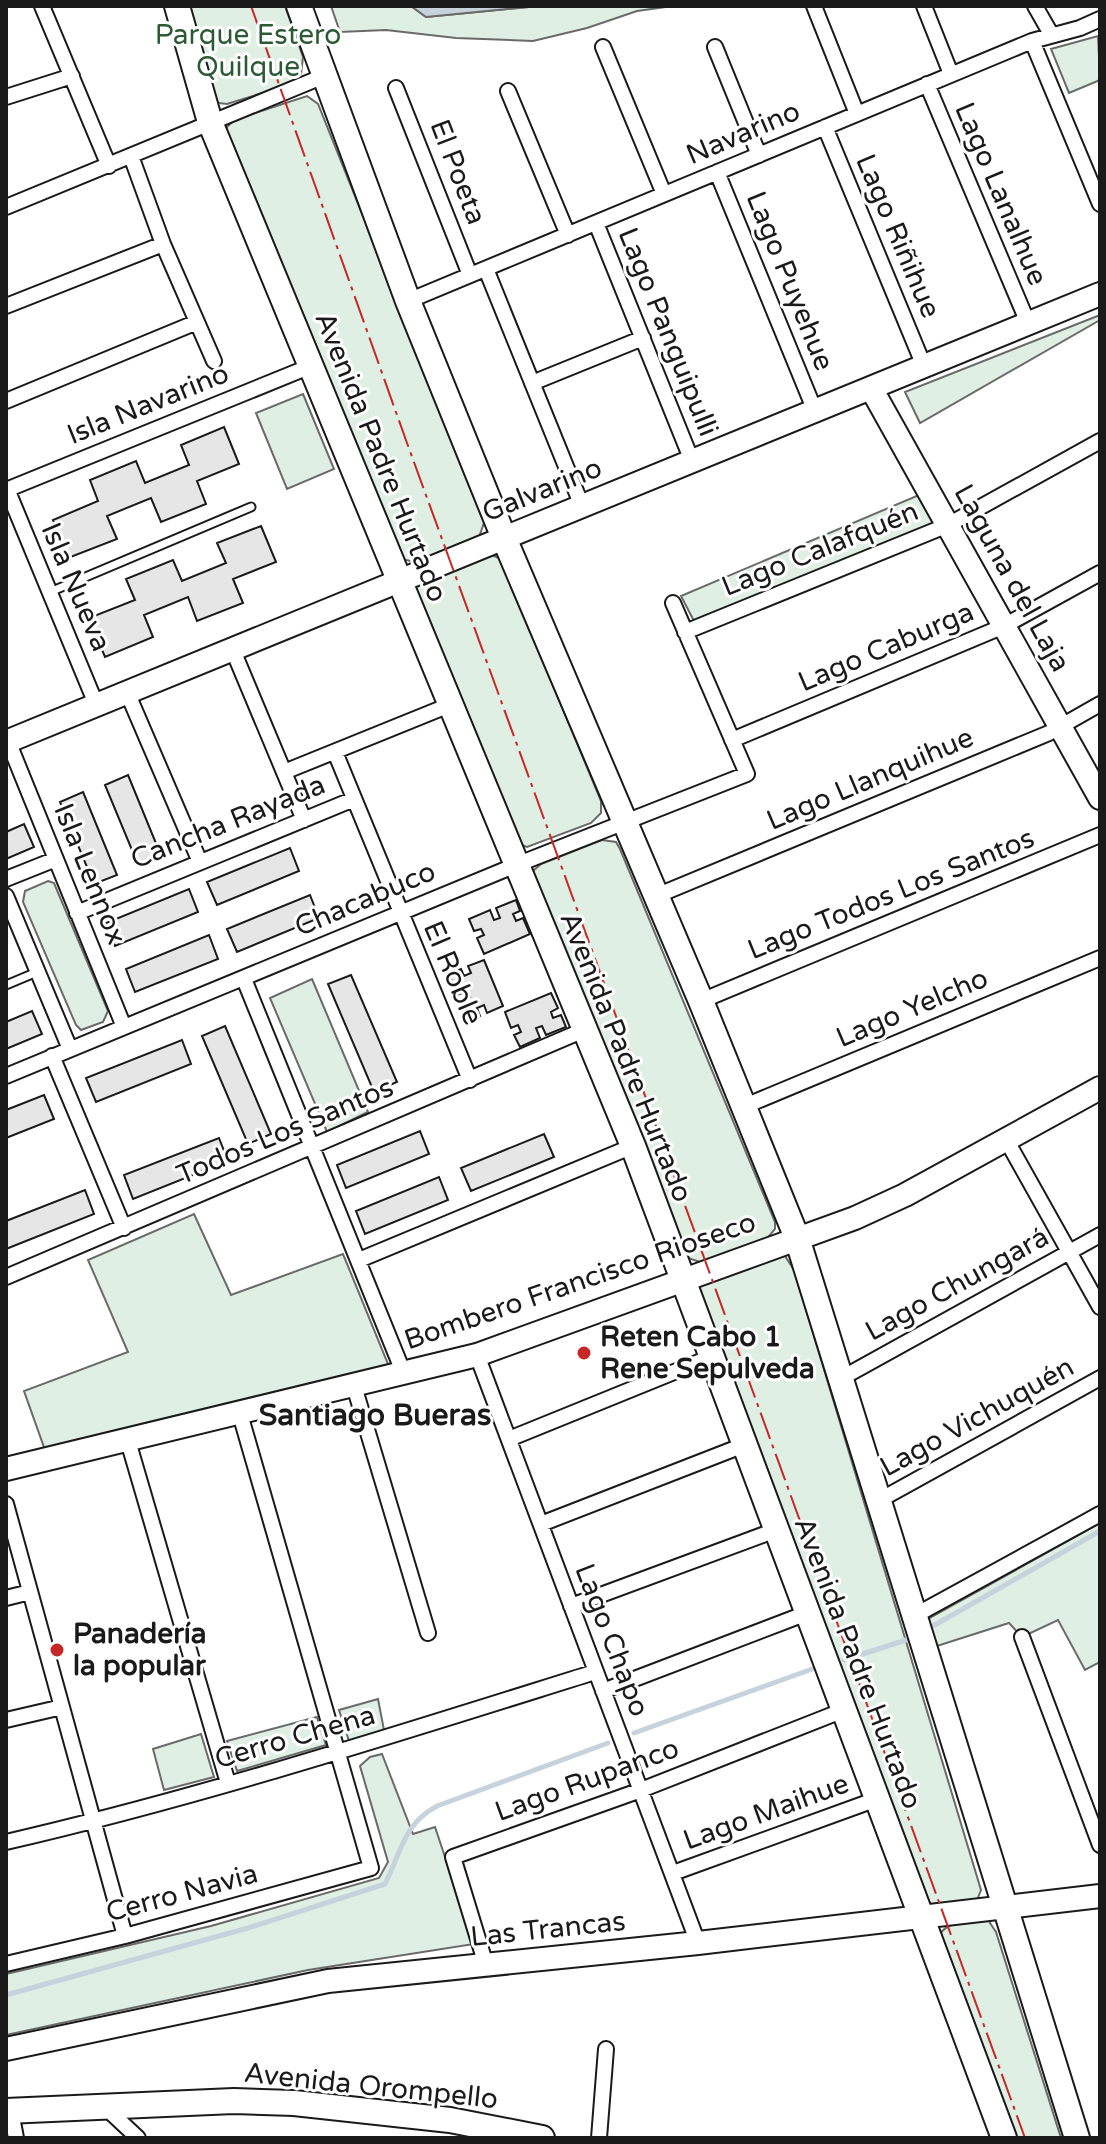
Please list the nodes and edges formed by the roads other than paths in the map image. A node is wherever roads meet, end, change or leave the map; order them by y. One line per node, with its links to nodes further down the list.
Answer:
1 (42, 6): 13 (street)
2 (177, 6): 20 (main road, Avenida Padre Hurtado)
3 (299, 6): 14 (main road, Avenida Padre Hurtado)
4 (814, 6): 19 (street)
5 (924, 6): 12 (street)
6 (1035, 6): 8 (street)
7 (1100, 19): 8 (street, Navarino)
8 (1051, 34): 9 (street, Navarino)
9 (1032, 41): 12 (street, Navarino); 27 (street)
10 (603, 47): 26 (street)
11 (715, 47): 22 (street)
12 (951, 74): 15 (street, Navarino)
13 (72, 76): 18 (street); 24 (street)
14 (324, 76): 20 (street); 35 (main road, Avenida Padre Hurtado)
15 (927, 84): 19 (street, Navarino); 38 (street, Lago Lanalhue)
16 (396, 88): 33 (street, El Poeta)
17 (508, 91): 30 (street)
18 (6, 97)
19 (857, 114): 21 (street, Navarino)
20 (210, 122): 23 (street); 41 (main road, Avenida Padre Hurtado)
21 (825, 127): 22 (street, Navarino); 42 (street, Lago Riñihue)
22 (759, 155): 25 (street, Navarino)
23 (131, 156): 24 (street); 31 (street)
24 (109, 166): 28 (street)
25 (717, 172): 26 (street, Navarino); 46 (street, Lago Puyehue)
26 (664, 194): 29 (street, Navarino)
27 (1100, 204)
28 (6, 207)
29 (596, 223): 30 (street, Navarino); 39 (street, Lago Panguipulli)
30 (568, 235): 32 (street, Navarino)
31 (163, 244): 36 (street); 37 (street)
32 (486, 269): 33 (street, Navarino); 43 (street)
33 (470, 275): 35 (street, Navarino)
34 (1100, 294): 38 (street, Galvarino)
35 (408, 301): 53 (main road, Avenida Padre Hurtado)
36 (6, 306)
37 (197, 322): 40 (street); 45 (street)
38 (1028, 323): 42 (street, Galvarino)
39 (643, 338): 43 (street); 48 (street, Lago Panguipulli)
40 (214, 361)
41 (311, 366): 49 (street, Isla Navarino); 55 (main road, Avenida Padre Hurtado)
42 (924, 366): 44 (street, Galvarino)
43 (532, 383): 50 (street)
44 (871, 388): 46 (street, Galvarino); 52 (street, Laguna del Laja)
45 (6, 401)
46 (815, 411): 48 (street, Galvarino)
47 (1100, 441): 52 (street, Lago Calafquén)
48 (692, 461): 50 (street, Galvarino)
49 (7, 490): 56 (street, Isla Nueva)
50 (582, 506): 53 (street, Galvarino)
51 (251, 507): 56 (lane)
52 (948, 525): 58 (street, Laguna del Laja); 59 (street, Lago Calafquén)
53 (504, 538): 55 (street, Galvarino); 73 (main road, Avenida Padre Hurtado)
54 (1100, 573): 58 (street, Lago Caburga)
55 (398, 581): 60 (street, Galvarino); 63 (main road, Avenida Padre Hurtado)
56 (50, 592): 62 (street, Isla Nueva)
57 (673, 603): 59 (street)
58 (1004, 626): 65 (street, Laguna del Laja); 66 (street, Lago Caburga)
59 (685, 632): 66 (street)
60 (232, 648): 61 (street, Galvarino); 69 (street)
61 (127, 692): 62 (street, Galvarino); 76 (street)
62 (96, 704): 67 (street, Galvarino)
63 (452, 704): 68 (street, Cancha Rayada); 77 (main road, Avenida Padre Hurtado)
64 (1100, 704): 65 (street, Lago Llanquihue)
65 (1060, 726): 70 (street, Laguna del Laja); 80 (street, Lago Llanquihue)
66 (732, 740): 73 (street, Chacabuco)
67 (7, 741): 75 (street, Isla Lennox)
68 (335, 752): 69 (street, Cancha Rayada); 71 (street, El Roble)
69 (284, 772): 72 (street)
70 (1100, 798)
71 (354, 799): 72 (street, Cancha Rayada); 82 (street, El Roble)
72 (304, 820): 76 (street, Cancha Rayada)
73 (624, 822): 77 (street, Chacabuco); 80 (main road, Avenida Padre Hurtado)
74 (1100, 835): 87 (street, Lago Todos Los Santos)
75 (56, 859): 78 (street); 81 (street, Isla Lennox)
76 (200, 862): 81 (street, Cancha Rayada)
77 (516, 865): 82 (street, Chacabuco); 89 (main road, Avenida Padre Hurtado)
78 (6, 879)
79 (6, 896): 84 (street)
80 (656, 896): 87 (main road, Avenida Padre Hurtado)
81 (77, 913): 88 (street, Isla Lennox)
82 (400, 913): 85 (street, Chacabuco); 93 (street, El Roble)
83 (1100, 958): 95 (street, Lago Yelcho)
84 (38, 972): 86 (lane); 90 (street)
85 (244, 979): 88 (street, Chacabuco); 98 (street)
86 (6, 985)
87 (701, 1001): 95 (main road, Avenida Padre Hurtado)
88 (124, 1027): 90 (street, Chacabuco)
89 (584, 1030): 93 (street, Todos Los Santos); 97 (main road, Avenida Padre Hurtado)
90 (70, 1049): 91 (street, Chacabuco)
91 (52, 1056): 92 (street, Chacabuco); 99 (street)
92 (6, 1076)
93 (470, 1080): 98 (street, Todos Los Santos)
94 (1100, 1088): 96 (street, Bombero Francisco Rioseco)
95 (745, 1106): 101 (main road, Avenida Padre Hurtado)
96 (1007, 1141): 101 (street, Bombero Francisco Rioseco); 102 (street)
97 (633, 1146): 103 (street); 105 (main road, Avenida Padre Hurtado)
98 (314, 1147): 99 (street, Todos Los Santos); 103 (street)
99 (124, 1228): 104 (street, Todos Los Santos)
100 (1100, 1235): 102 (street, Lago Chungará)
101 (797, 1238): 105 (street, Bombero Francisco Rioseco); 111 (main road, Avenida Padre Hurtado)
102 (1069, 1252): 106 (street); 111 (street, Lago Chungará)
103 (359, 1260): 109 (street)
104 (6, 1277)
105 (682, 1280): 107 (street, Bombero Francisco Rioseco); 108 (main road, Avenida Padre Hurtado)
106 (1100, 1307)
107 (477, 1355): 109 (street, Bombero Francisco Rioseco); 114 (street, Lago Chapo)
108 (711, 1357): 114 (street); 116 (main road, Avenida Padre Hurtado)
109 (404, 1374): 112 (street, Bombero Francisco Rioseco)
110 (1100, 1378): 118 (street, Lago Vichuquén)
111 (840, 1379): 118 (main road, Avenida Padre Hurtado)
112 (354, 1386): 113 (street, Bombero Francisco Rioseco); 128 (street)
113 (240, 1414): 115 (street, Bombero Francisco Rioseco); 135 (street)
114 (509, 1439): 121 (street, Lago Chapo)
115 (128, 1441): 117 (street, Bombero Francisco Rioseco); 136 (street)
116 (744, 1445): 121 (street); 122 (main road, Avenida Padre Hurtado)
117 (6, 1469)
118 (878, 1501): 127 (main road, Avenida Padre Hurtado)
119 (6, 1504): 123 (street)
120 (1100, 1514): 127 (street)
121 (541, 1524): 125 (street, Lago Chapo)
122 (776, 1530): 125 (street); 126 (main road, Avenida Padre Hurtado)
123 (30, 1592): 124 (street); 132 (street)
124 (6, 1598)
125 (571, 1606): 130 (street, Lago Chapo)
126 (807, 1613): 131 (street); 133 (main road, Avenida Padre Hurtado)
127 (914, 1616): 144 (main road, Avenida Padre Hurtado)
128 (428, 1633)
129 (1022, 1637): 141 (street)
130 (595, 1672): 131 (street, Lago Chapo); 135 (street, Cerro Chena)
131 (603, 1691): 137 (street, Lago Chapo)
132 (62, 1707): 134 (street); 139 (street)
133 (844, 1710): 137 (street, Lago Rupanco); 138 (main road, Avenida Padre Hurtado)
134 (6, 1720)
135 (337, 1753): 136 (street, Cerro Chena); 146 (street, Cerro Navia)
136 (228, 1783): 139 (street, Cerro Chena)
137 (641, 1790): 142 (street, Lago Chapo); 149 (street, Lago Rupanco)
138 (877, 1799): 142 (street, Lago Maihue); 145 (main road, Avenida Padre Hurtado)
139 (94, 1822): 140 (street, Cerro Chena); 146 (street)
140 (6, 1842)
141 (1100, 1845)
142 (673, 1873): 147 (street, Lago Chapo)
143 (1100, 1896): 144 (street, Las Trancas)
144 (1005, 1907): 145 (street, Las Trancas); 158 (main road, Avenida Padre Hurtado)
145 (921, 1916): 147 (street, Las Trancas); 157 (main road, Avenida Padre Hurtado)
146 (125, 1936): 148 (street, Cerro Navia)
147 (698, 1943): 149 (street, Las Trancas)
148 (6, 1964)
149 (486, 1965): 150 (street, Las Trancas)
150 (6, 2049)
151 (606, 2049): 156 (street)
152 (102, 2108): 153 (main road, Avenida Orompello); 154 (street); 155 (main road, Avenida Orompello)
153 (10, 2124)
154 (138, 2138)
155 (542, 2138)
156 (599, 2138)
157 (1004, 2138)
158 (1077, 2138)

